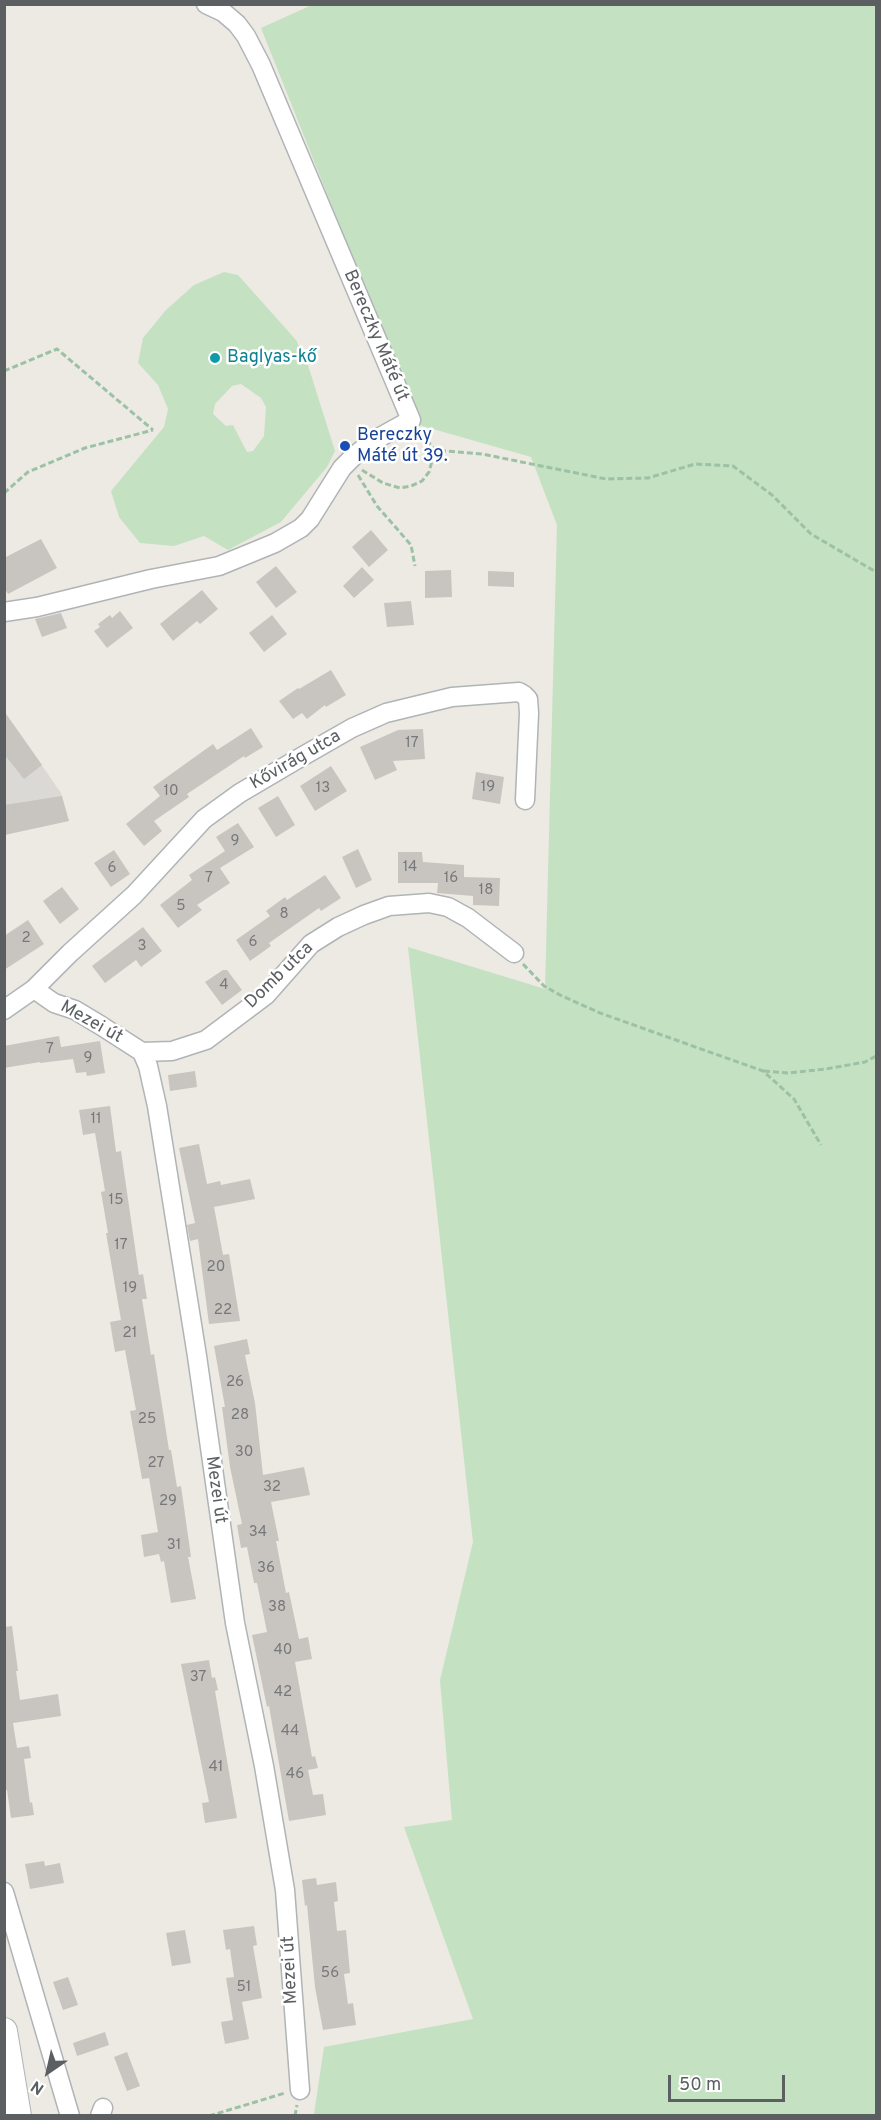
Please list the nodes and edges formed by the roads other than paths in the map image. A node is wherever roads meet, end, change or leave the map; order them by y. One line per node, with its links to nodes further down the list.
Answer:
1 (206, 4): 2 (street, Bereczky Máté út)
2 (4, 612)
3 (525, 800): 5 (street, Kővirág utca)
4 (514, 954): 7 (street, Domb utca)
5 (34, 989): 6 (street); 7 (street, Mezei út)
6 (4, 1010)
7 (142, 1052): 10 (street, Mezei út)
8 (4, 1892): 12 (street)
9 (4, 2031): 11 (main road)
10 (300, 2090)
11 (18, 2115)
12 (70, 2115)

